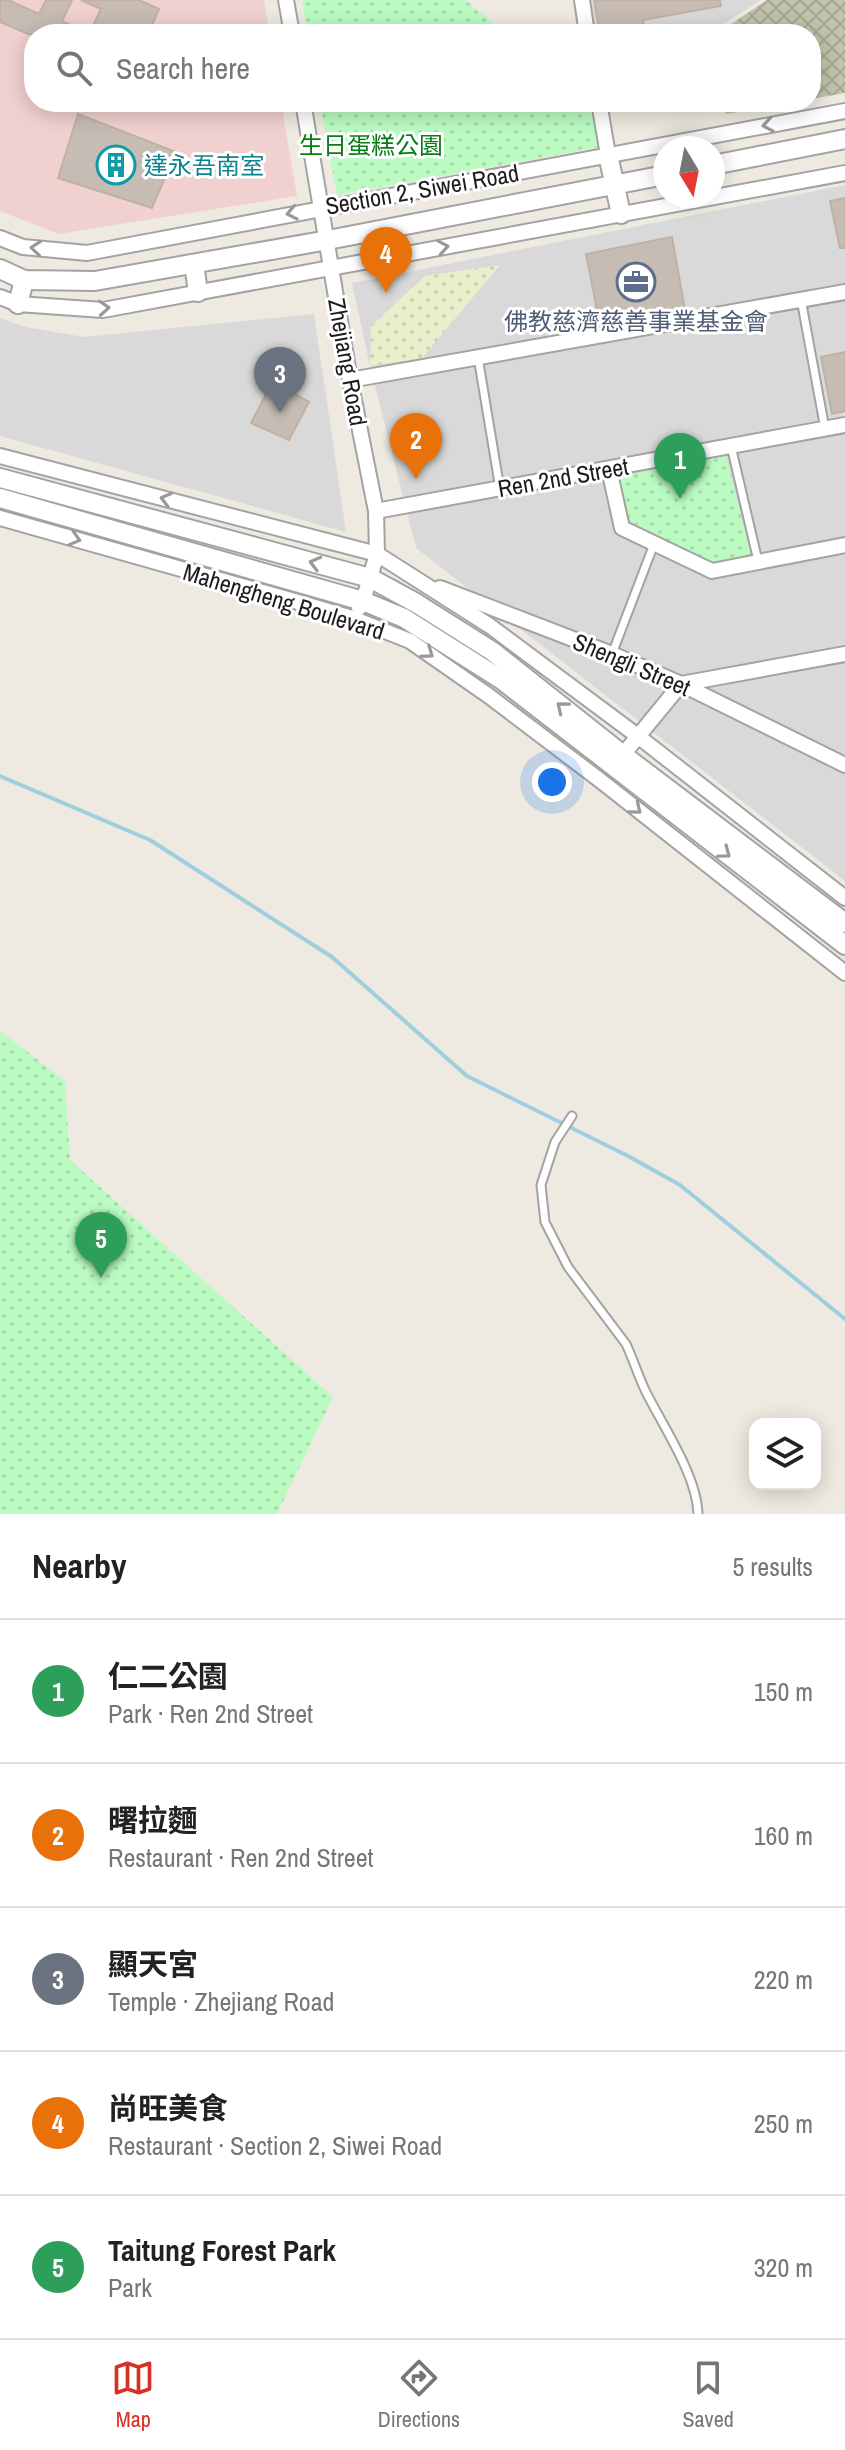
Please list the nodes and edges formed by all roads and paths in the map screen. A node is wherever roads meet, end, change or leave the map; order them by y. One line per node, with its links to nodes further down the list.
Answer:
1 (286, 0): 3 (street)
2 (582, 0): 4 (street)
3 (290, 24)
4 (586, 24)
5 (845, 111): 9 (street, Section 2, Siwei Road, one-way to 9)
6 (305, 112): 14 (street, Zhejiang Road)
7 (601, 112): 9 (street)
8 (845, 139): 10 (street)
9 (608, 155): 13 (street); 14 (street, Section 2, Siwei Road)
10 (725, 163)
11 (845, 173): 15 (street)
12 (653, 177): 13 (street, Section 2, Siwei Road)
13 (614, 184): 15 (street); 17 (street, Section 2, Siwei Road)
14 (322, 207): 16 (street, Section 2, Siwei Road, one-way to 16); 17 (street, Zhejiang Road)
15 (621, 214): 19 (street, one-way to 15)
16 (0, 238)
17 (328, 240): 18 (street, Section 2, Siwei Road); 19 (street, Zhejiang Road)
18 (194, 264): 21 (street, Section 2, Siwei Road); 22 (street)
19 (331, 268): 22 (street); 27 (street, Zhejiang Road)
20 (0, 269): 21 (street, Section 2, Siwei Road)
21 (24, 280): 25 (street)
22 (198, 292): 25 (street, one-way to 22)
23 (845, 292): 24 (street)
24 (801, 299): 26 (street); 29 (lane)
25 (9, 301)
26 (478, 357): 27 (street); 34 (lane)
27 (350, 380): 37 (street, Zhejiang Road)
28 (845, 425): 29 (street, Ren 2nd Street)
29 (825, 429): 30 (street, Ren 2nd Street)
30 (731, 446): 32 (street, Ren 2nd Street); 44 (lane)
31 (0, 456): 36 (street, one-way to 31)
32 (609, 469): 34 (street, Ren 2nd Street); 40 (street)
33 (0, 478): 39 (street, Mahengheng Boulevard)
34 (500, 489): 37 (street, Ren 2nd Street)
35 (0, 498): 42 (street, Mahengheng Boulevard)
36 (203, 509): 39 (street); 43 (street)
37 (376, 511): 43 (street, Zhejiang Road)
38 (0, 518): 45 (street, Mahengheng Boulevard, one-way to 45)
39 (198, 531): 46 (street, Mahengheng Boulevard, one-way to 39)
40 (654, 543): 44 (street); 50 (lane)
41 (845, 545): 44 (street)
42 (195, 552): 45 (street); 48 (street, Mahengheng Boulevard)
43 (377, 554): 46 (street, Zhejiang Road); 47 (street)
44 (758, 563)
45 (191, 571): 49 (street, Mahengheng Boulevard)
46 (370, 578): 48 (street, Zhejiang Road); 55 (street, Mahengheng Boulevard, one-way to 46)
47 (413, 579): 50 (street, Shengli Street); 53 (street)
48 (363, 601): 49 (street, Zhejiang Road); 55 (street, Mahengheng Boulevard)
49 (352, 618): 55 (street, Mahengheng Boulevard, one-way to 55)
50 (612, 654): 52 (street, Shengli Street)
51 (845, 654): 52 (street)
52 (681, 684): 53 (street); 54 (street, Shengli Street)
53 (639, 737): 55 (street); 56 (street)
54 (845, 765)
55 (612, 768): 57 (street, Mahengheng Boulevard); 58 (street, Mahengheng Boulevard, one-way to 58); 59 (street, Mahengheng Boulevard, one-way to 59)
56 (845, 898)
57 (845, 923)
58 (845, 945)
59 (845, 973)
60 (572, 1117): 61 (lane)
61 (698, 1514)

